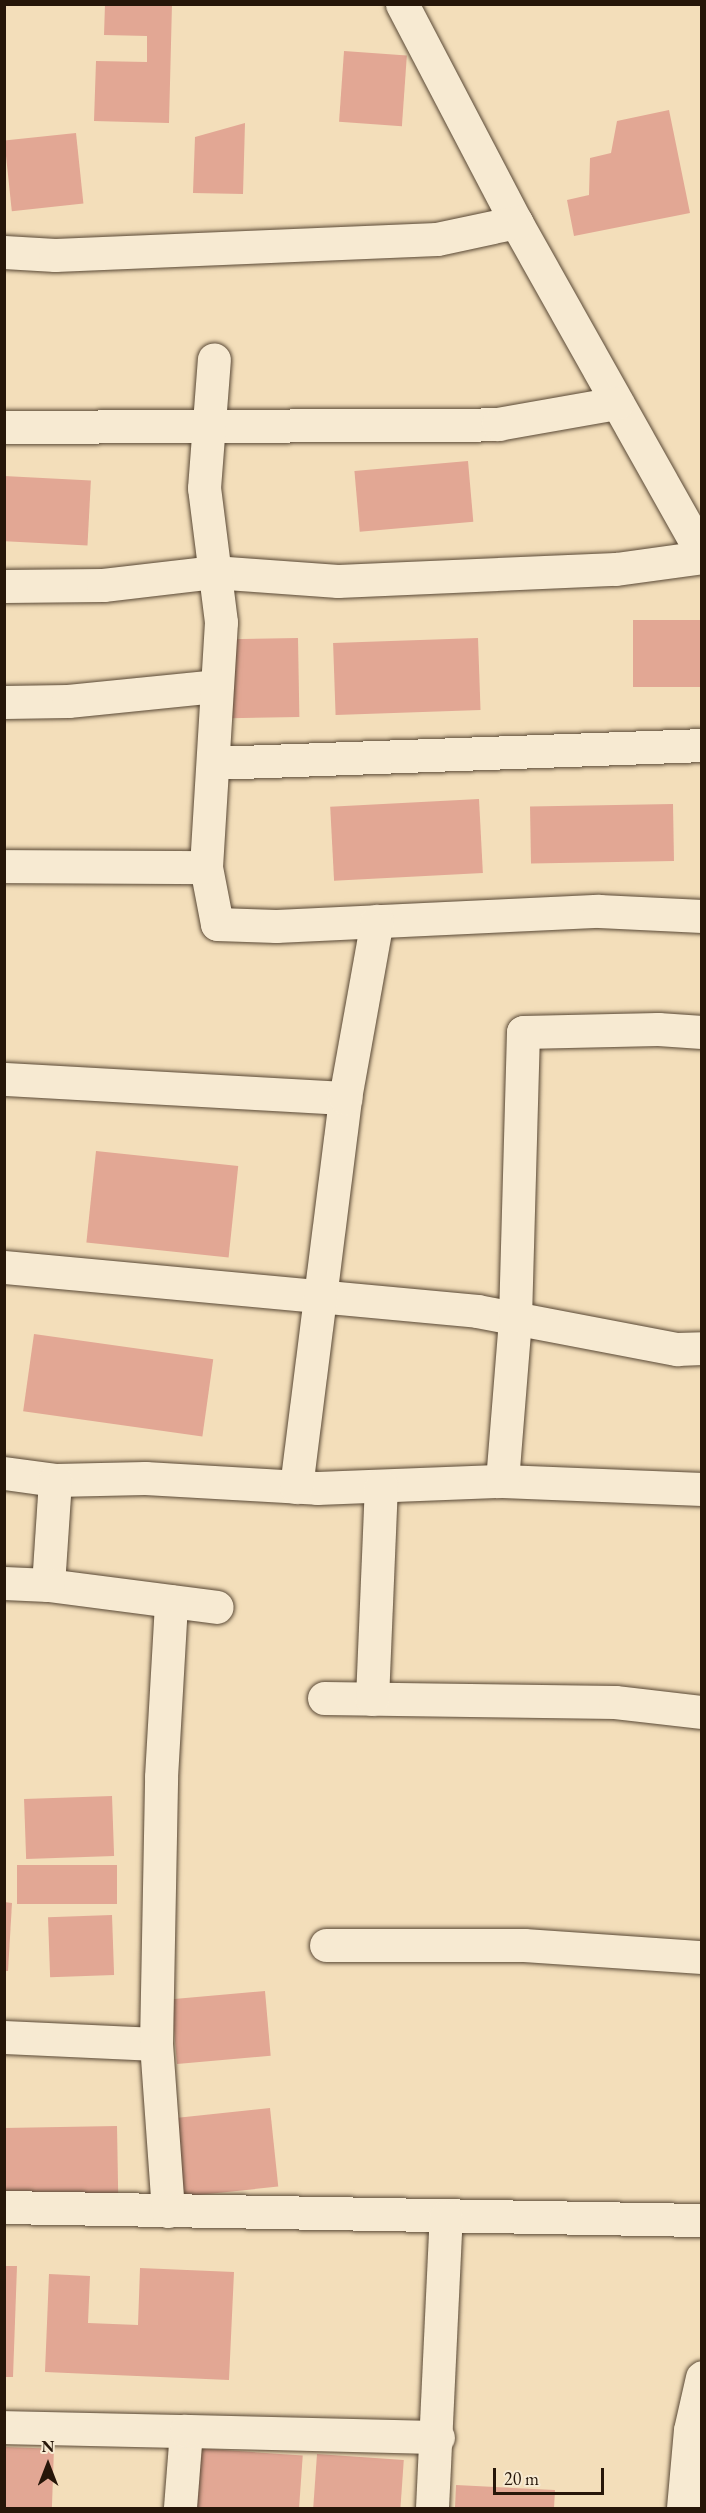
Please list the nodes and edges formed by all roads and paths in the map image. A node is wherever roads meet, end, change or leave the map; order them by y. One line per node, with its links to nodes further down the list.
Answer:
1 (402, 4): 2 (street)
2 (516, 222): 3 (street); 5 (street)
3 (4, 252)
4 (214, 359): 6 (street)
5 (617, 403): 6 (street); 8 (street)
6 (210, 423): 7 (street); 9 (street)
7 (4, 427)
8 (702, 555): 9 (street)
9 (213, 572): 10 (street); 11 (street)
10 (4, 586)
11 (215, 687): 12 (street); 14 (street)
12 (4, 702)
13 (702, 745): 14 (street)
14 (213, 763): 16 (street)
15 (4, 866): 16 (street)
16 (206, 867): 18 (street)
17 (702, 916): 18 (street)
18 (377, 921): 21 (street)
19 (702, 1032): 24 (street)
20 (4, 1079): 21 (street)
21 (345, 1098): 23 (street)
22 (4, 1267): 23 (street)
23 (320, 1294): 24 (street); 29 (street)
24 (515, 1318): 25 (street); 28 (street)
25 (702, 1348)
26 (4, 1473): 27 (street)
27 (55, 1480): 29 (street); 33 (street)
28 (502, 1481): 30 (street); 31 (street)
29 (297, 1486): 30 (street)
30 (381, 1486): 37 (street)
31 (702, 1489)
32 (4, 1583): 33 (street)
33 (48, 1585): 34 (street)
34 (171, 1601): 35 (street); 42 (street)
35 (217, 1607)
36 (324, 1698): 37 (street)
37 (372, 1699): 38 (street)
38 (702, 1712)
39 (326, 1945): 40 (street)
40 (702, 1957)
41 (4, 2037): 42 (street)
42 (156, 2044): 44 (street)
43 (4, 2207): 44 (street)
44 (168, 2211): 45 (street)
45 (446, 2216): 46 (street); 51 (street)
46 (702, 2220)
47 (702, 2378): 49 (street)
48 (4, 2427): 50 (street)
49 (696, 2430): 54 (street)
50 (186, 2431): 51 (street); 52 (street)
51 (438, 2437): 53 (street)
52 (180, 2508)
53 (432, 2508)
54 (683, 2508)

